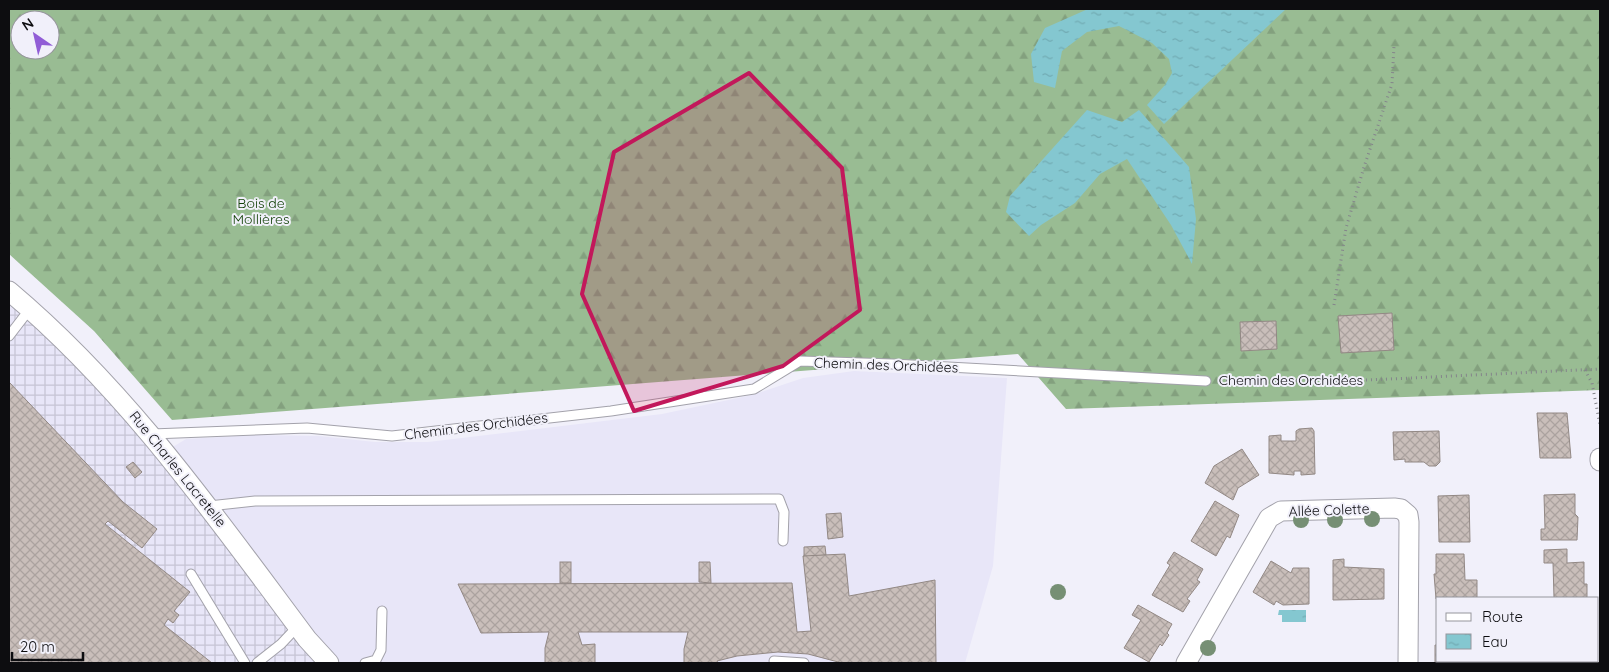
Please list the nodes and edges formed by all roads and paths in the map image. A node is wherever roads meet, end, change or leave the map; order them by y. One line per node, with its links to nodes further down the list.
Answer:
1 (1394, 46): 3 (path)
2 (9, 291): 4 (street, Rue Charles Lacretelle)
3 (1334, 305)
4 (29, 310): 5 (lane); 10 (street, Rue Charles Lacretelle)
5 (9, 336)
6 (1600, 369): 7 (path, Chemin des Orchidées)
7 (1585, 370): 8 (path, Chemin des Orchidées); 9 (path)
8 (1206, 381): 10 (lane, Chemin des Orchidées)
9 (1600, 425)
10 (152, 434): 11 (street, Rue Charles Lacretelle)
11 (209, 506): 12 (lane); 15 (street, Rue Charles Lacretelle)
12 (783, 541)
13 (191, 574): 18 (lane)
14 (382, 611): 16 (lane)
15 (298, 626): 19 (lane); 20 (street, Rue Charles Lacretelle)
16 (379, 661): 21 (lane)
17 (774, 661): 22 (lane)
18 (245, 663)
19 (257, 663)
20 (329, 663)
21 (365, 663)
22 (804, 663)
23 (1186, 663): 24 (street, Allée Colette)
24 (1408, 663)

